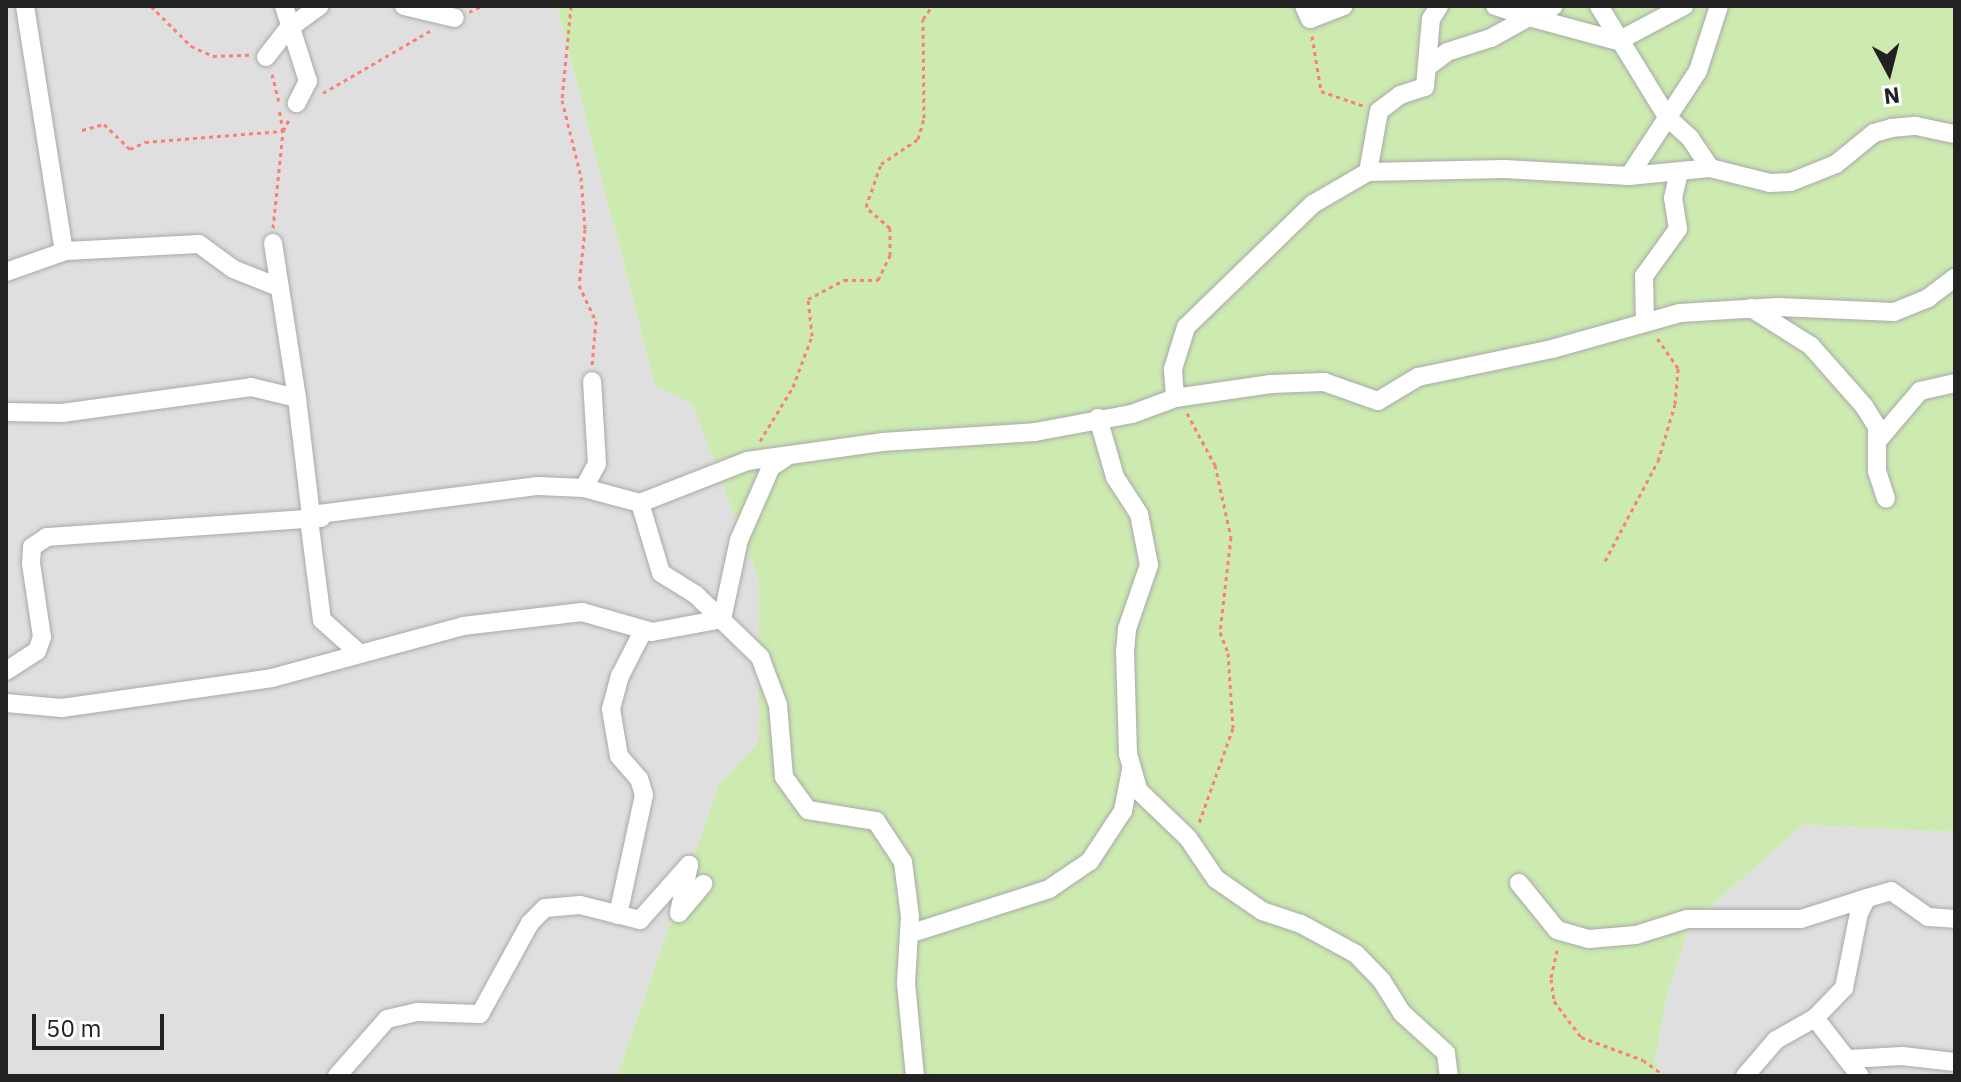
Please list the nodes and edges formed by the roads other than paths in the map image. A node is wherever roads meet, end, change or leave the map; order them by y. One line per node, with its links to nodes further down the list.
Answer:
1 (25, 6): 27 (street)
2 (284, 6): 15 (street)
3 (320, 6): 15 (street)
4 (404, 6): 14 (street)
5 (1344, 6): 12 (street)
6 (1439, 6): 18 (street)
7 (1495, 6): 13 (street)
8 (1554, 6): 13 (street)
9 (1599, 6): 16 (street)
10 (1684, 6): 16 (street)
11 (1719, 6): 20 (street)
12 (1307, 12)
13 (1529, 17): 16 (street); 18 (street)
14 (455, 18)
15 (288, 29): 17 (street); 19 (street)
16 (1618, 41): 20 (street)
17 (266, 57)
18 (1430, 65): 23 (street)
19 (297, 103)
20 (1668, 118): 22 (street); 25 (street)
21 (1955, 134): 22 (street)
22 (1710, 168): 24 (street)
23 (1368, 172): 25 (street); 36 (street)
24 (1679, 172): 25 (street); 32 (street)
25 (1629, 176)
26 (273, 243): 30 (street)
27 (64, 251): 28 (street); 30 (street)
28 (6, 272)
29 (1955, 278): 31 (street)
30 (276, 286): 35 (street)
31 (1751, 308): 32 (street); 39 (street)
32 (1645, 322): 36 (street)
33 (592, 381): 42 (street)
34 (1955, 383): 39 (street)
35 (297, 398): 37 (street); 41 (street)
36 (1175, 398): 38 (street)
37 (6, 412)
38 (1098, 418): 40 (street); 51 (street)
39 (1880, 438): 43 (street)
40 (786, 457): 44 (street); 46 (street)
41 (538, 486): 42 (street); 45 (street)
42 (584, 488): 44 (street)
43 (1886, 499)
44 (640, 503): 46 (street)
45 (309, 519): 48 (street); 49 (street)
46 (722, 619): 47 (street); 57 (street)
47 (643, 631): 48 (street); 55 (street)
48 (360, 654): 50 (street)
49 (6, 671)
50 (6, 703)
51 (1132, 767): 57 (street); 63 (street)
52 (1519, 883): 54 (street)
53 (703, 884): 55 (street)
54 (1867, 898): 56 (street); 58 (street)
55 (618, 915): 61 (street)
56 (1955, 919)
57 (909, 934): 62 (street)
58 (1815, 1018): 59 (street); 64 (street)
59 (1849, 1059): 60 (street); 65 (street)
60 (1955, 1062)
61 (337, 1076)
62 (915, 1076)
63 (1449, 1076)
64 (1745, 1076)
65 (1860, 1076)

